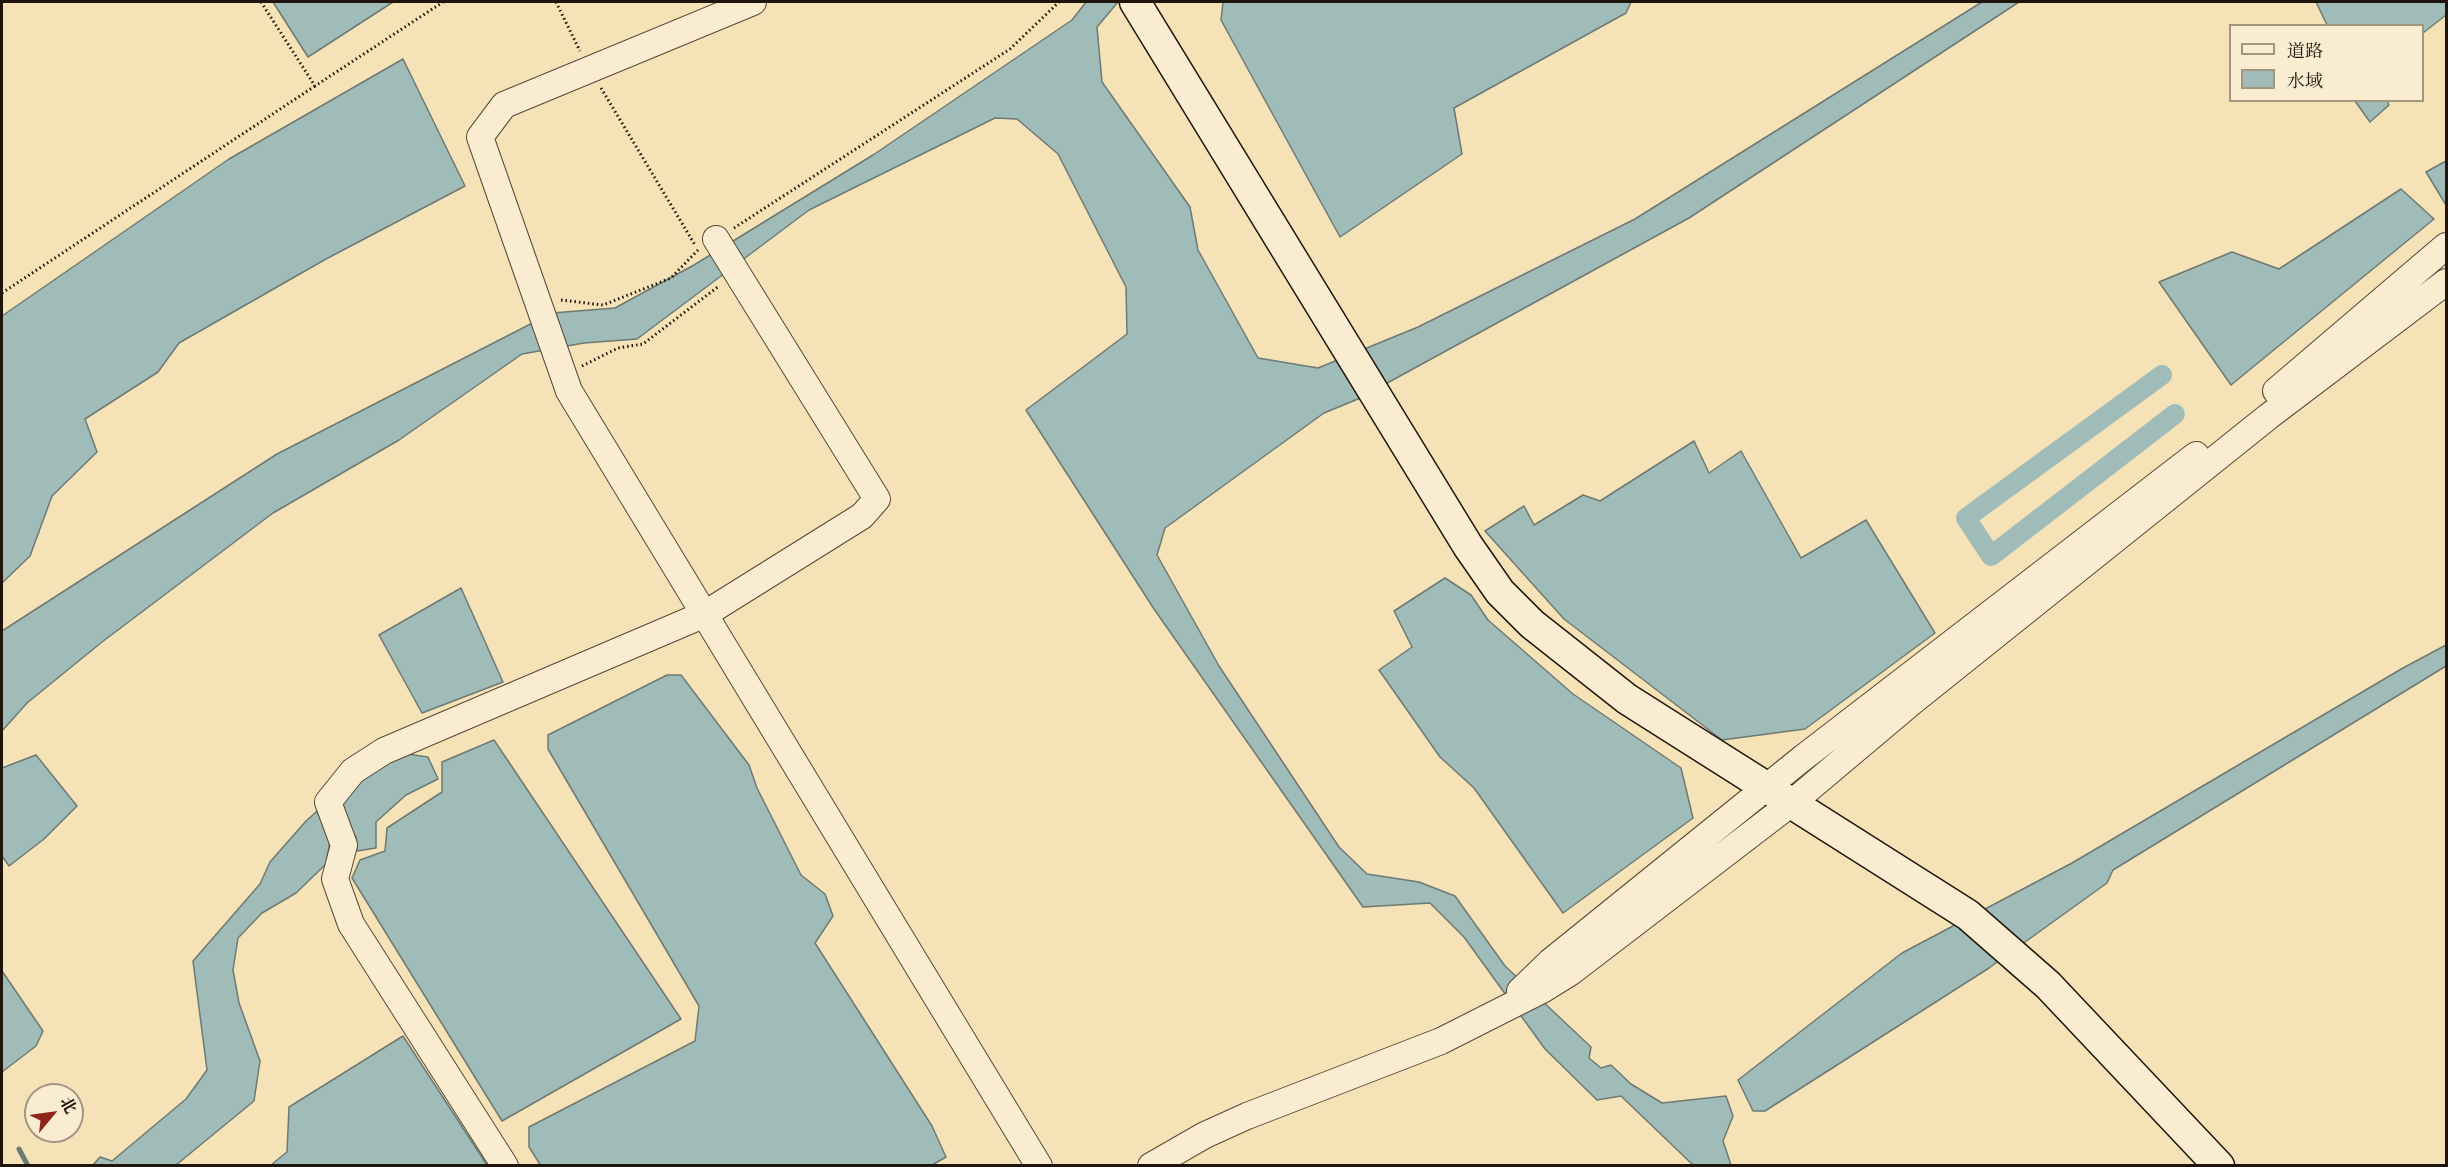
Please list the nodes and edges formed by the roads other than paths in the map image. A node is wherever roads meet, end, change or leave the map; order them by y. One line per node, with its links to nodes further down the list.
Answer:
1 (753, 2): 6 (street)
2 (1135, 2): 7 (main road)
3 (707, 245): 6 (street)
4 (2446, 246): 7 (street)
5 (2446, 282): 8 (street)
6 (705, 614): 10 (street); 11 (street)
7 (1768, 787): 8 (main road); 9 (street)
8 (1793, 802): 9 (street); 13 (main road)
9 (1509, 1006): 12 (street)
10 (505, 1166)
11 (1039, 1166)
12 (1151, 1166)
13 (2219, 1166)

